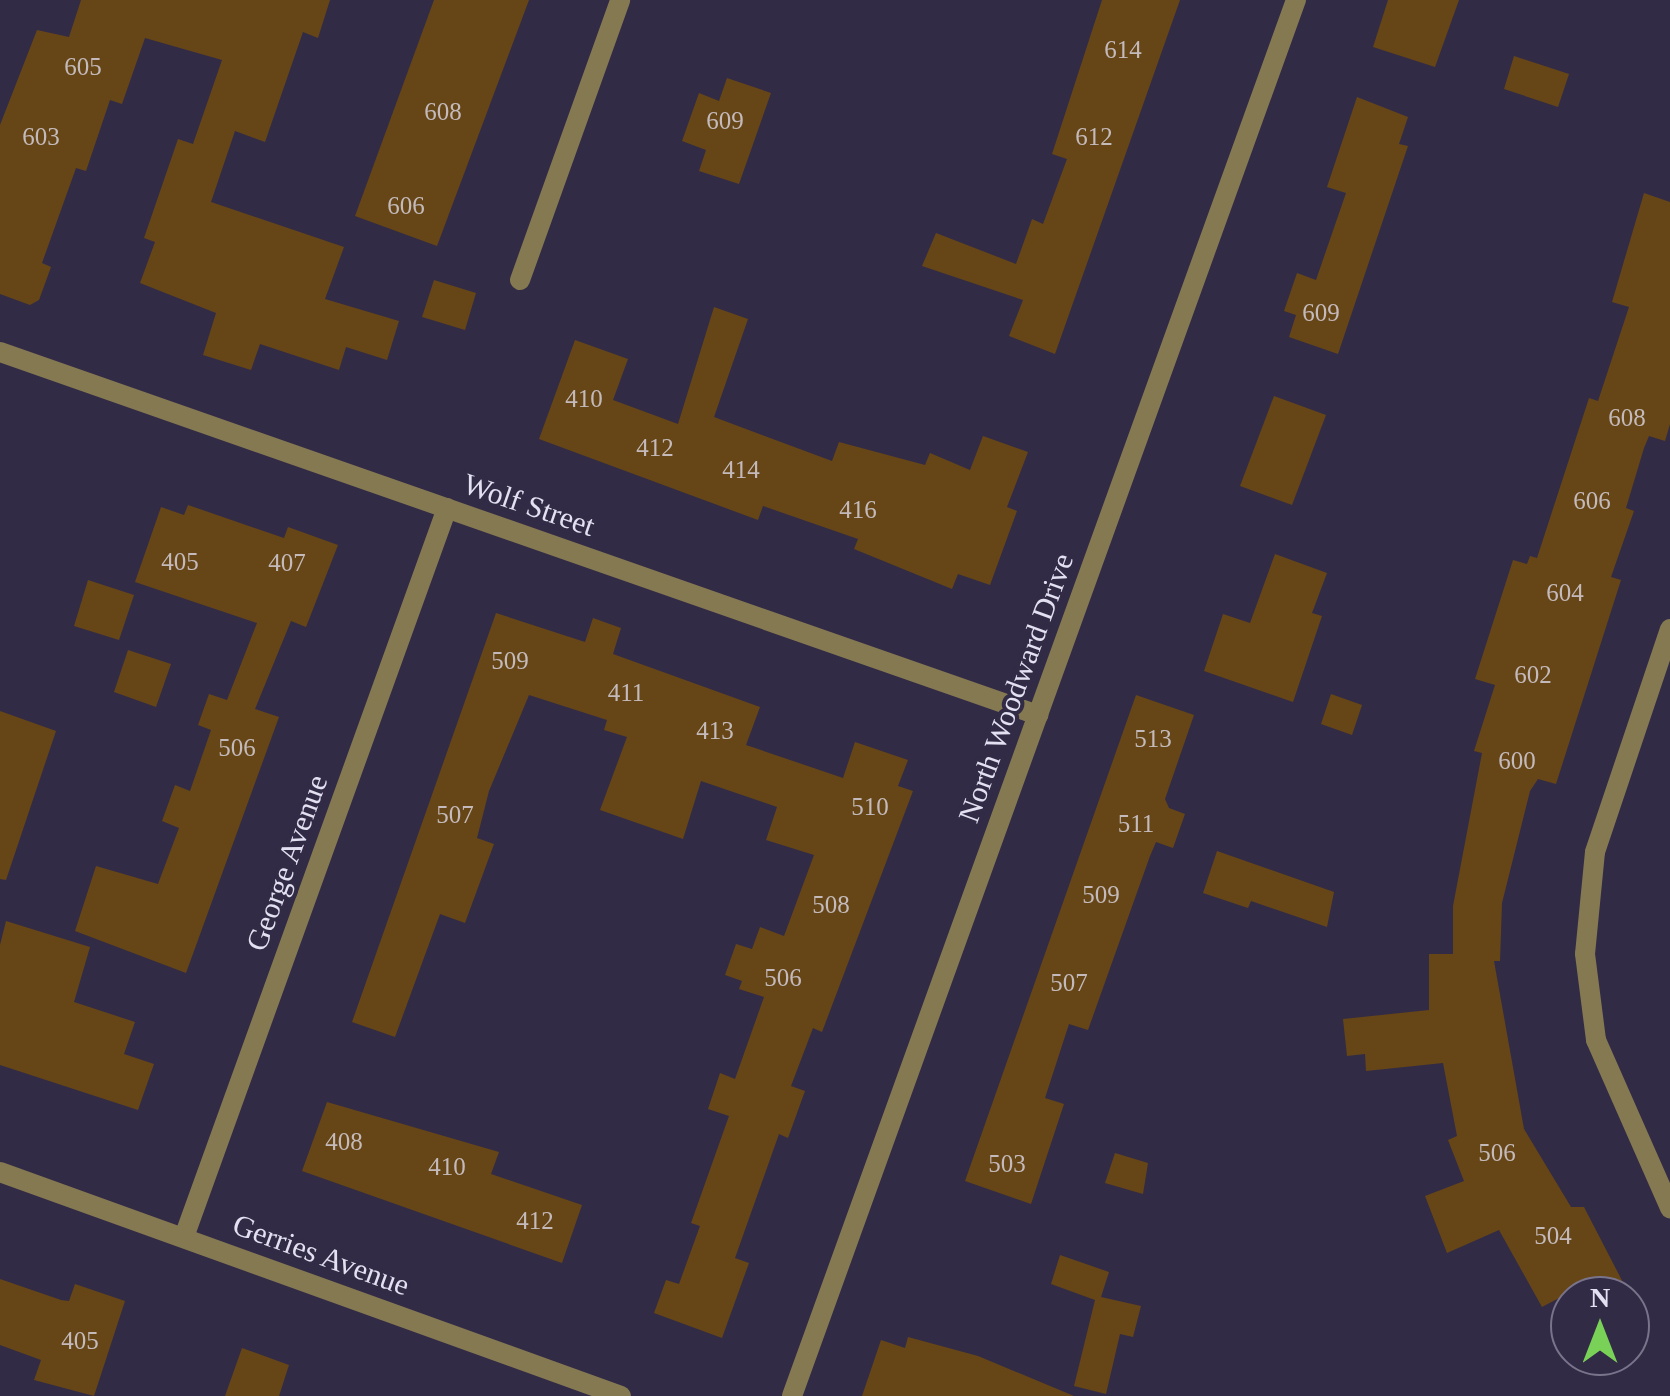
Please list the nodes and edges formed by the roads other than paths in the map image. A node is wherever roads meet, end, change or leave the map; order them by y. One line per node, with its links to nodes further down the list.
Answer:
1 (620, 0): 3 (street)
2 (1296, 0): 7 (street, North Woodward Drive)
3 (520, 280)
4 (0, 352): 5 (street, Wolf Street)
5 (447, 508): 7 (street, Wolf Street); 10 (street, George Avenue)
6 (1670, 629): 9 (street)
7 (1038, 715): 12 (street, North Woodward Drive)
8 (0, 1172): 10 (street, Gerries Avenue)
9 (1670, 1208)
10 (184, 1237): 11 (street, Gerries Avenue)
11 (621, 1396)
12 (792, 1396)

